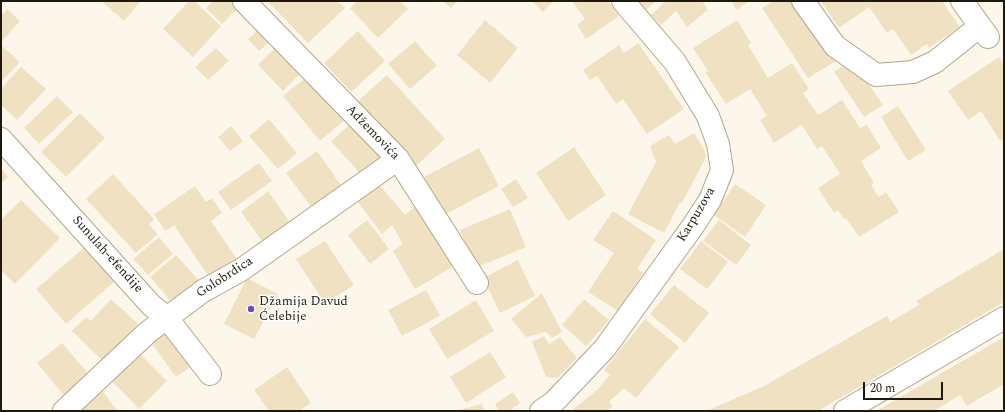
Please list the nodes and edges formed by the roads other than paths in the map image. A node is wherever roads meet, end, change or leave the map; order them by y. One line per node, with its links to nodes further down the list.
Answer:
1 (244, 1): 6 (street, Adžemovića)
2 (623, 1): 12 (street, Karpuzova)
3 (803, 1): 4 (street)
4 (962, 1)
5 (1, 139): 8 (street, Sunulah-efendije)
6 (398, 159): 7 (street, Adžemovića); 8 (street, Golobrdica)
7 (477, 284)
8 (166, 318): 10 (street, Sunulah-efendije); 11 (street, Golobrdica)
9 (1004, 318): 13 (street)
10 (210, 374)
11 (64, 411)
12 (541, 411)
13 (845, 411)

